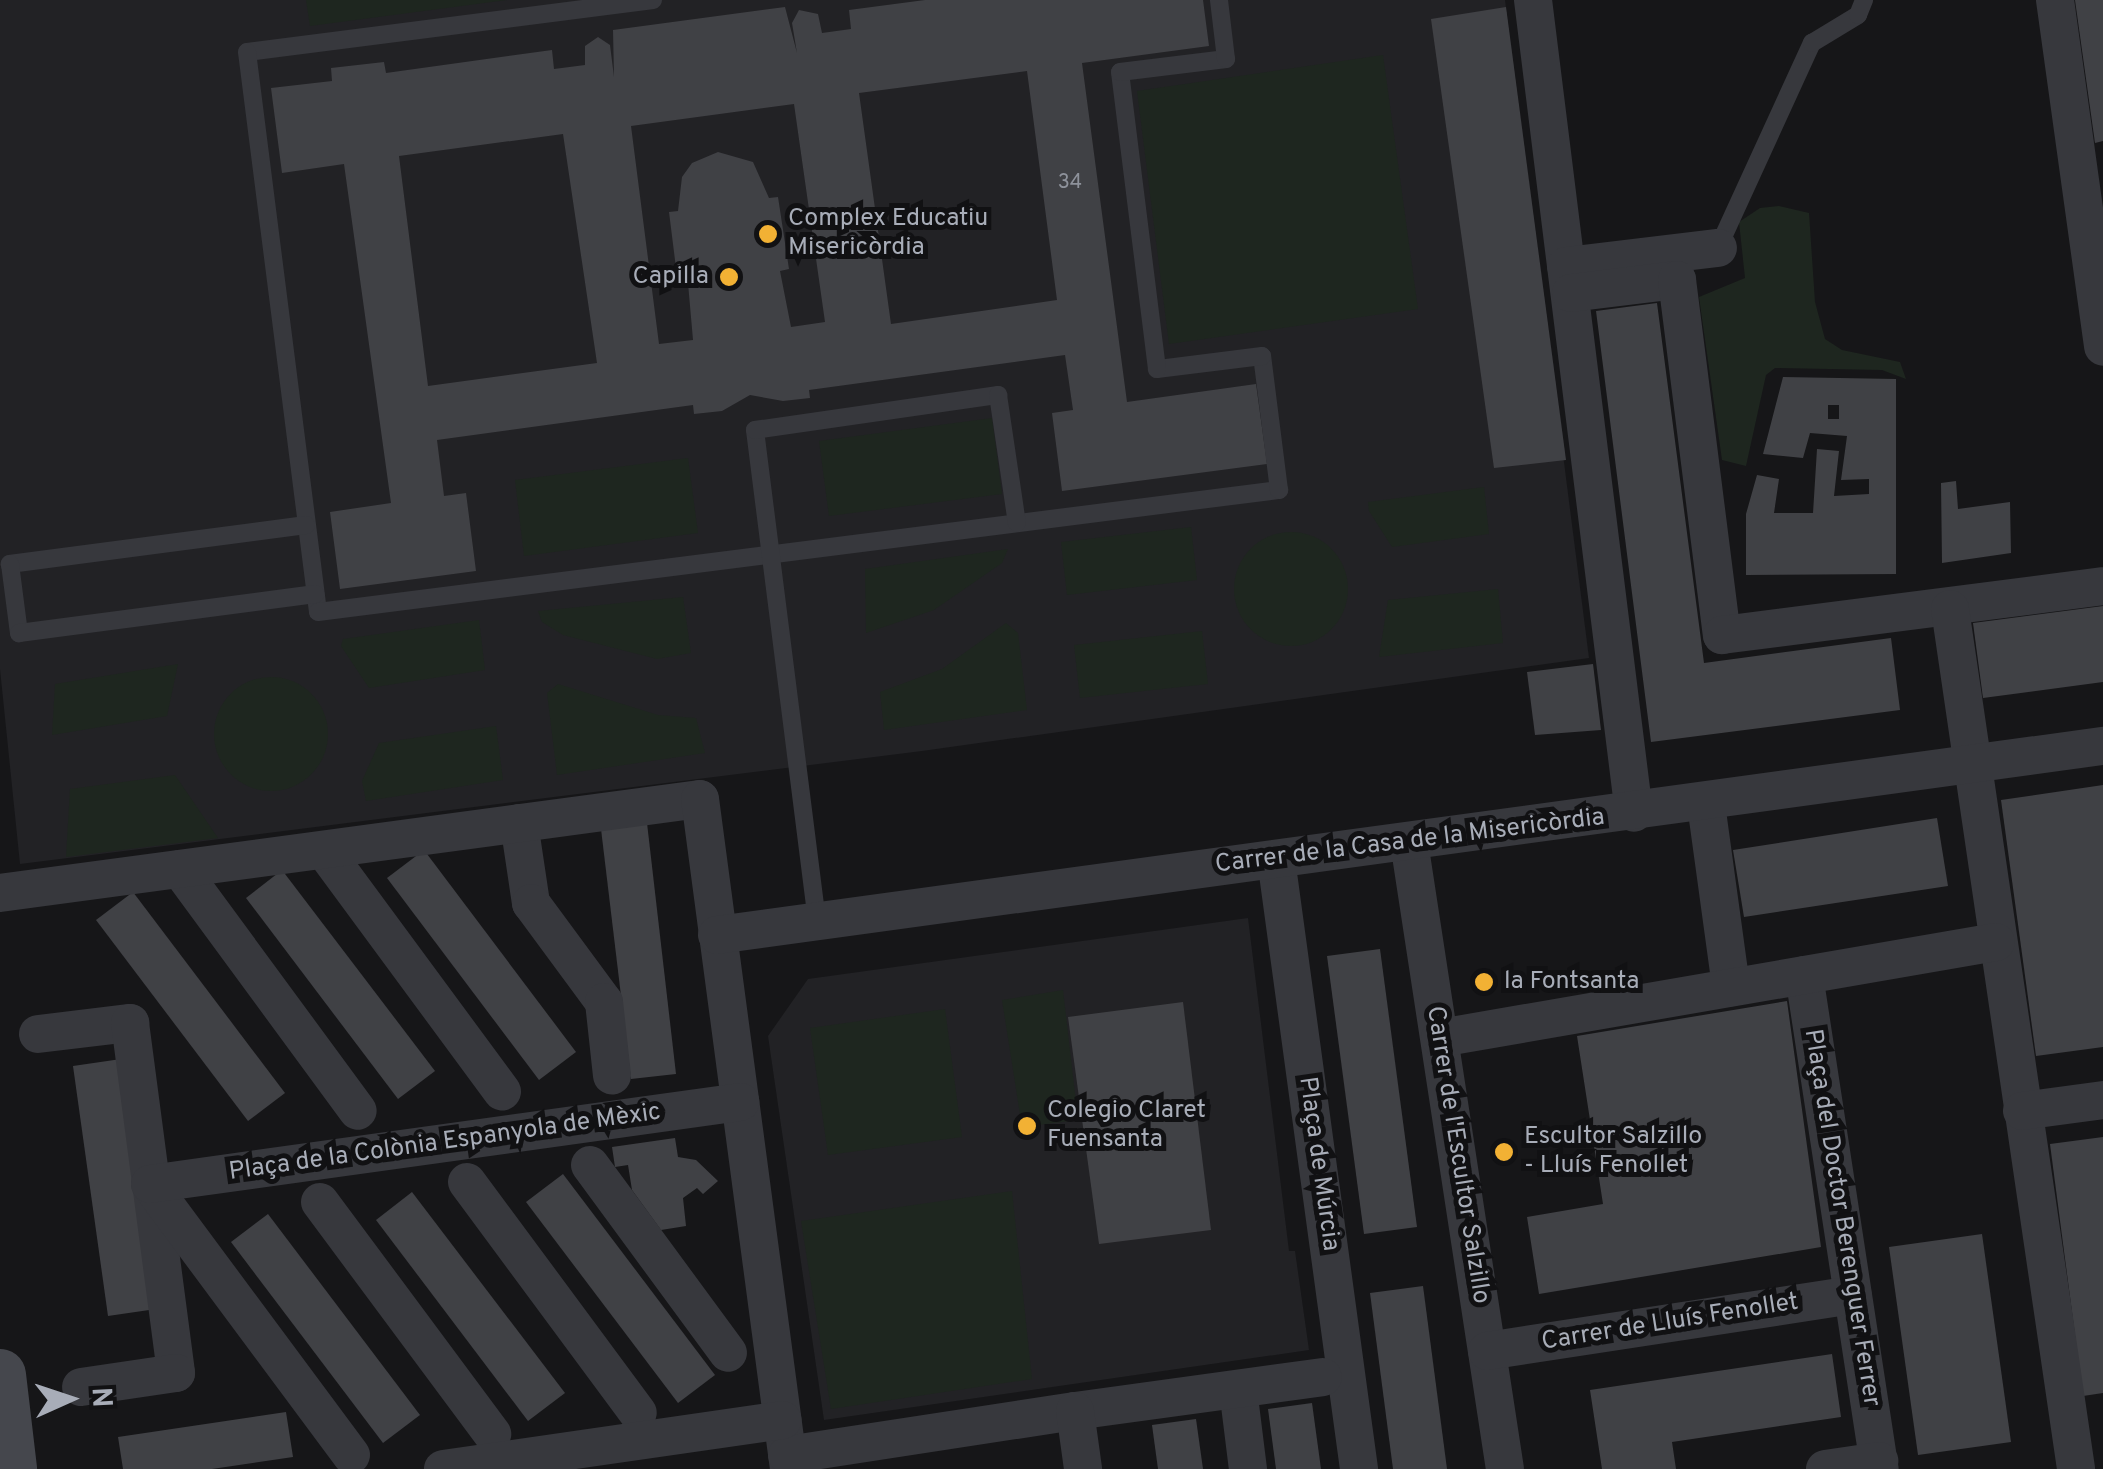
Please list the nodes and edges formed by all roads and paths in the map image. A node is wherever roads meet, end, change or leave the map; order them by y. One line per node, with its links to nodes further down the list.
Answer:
1 (653, 0): 11 (lane)
2 (1219, 0): 10 (lane)
3 (1533, 0): 8 (street)
4 (1864, 0): 7 (lane)
5 (2056, 0): 6 (street)
6 (2093, 200): 9 (street)
7 (1718, 248): 8 (street)
8 (1568, 280): 15 (street); 19 (street)
9 (2103, 348)
10 (1018, 523): 12 (lane); 12 (lane)
11 (306, 525): 14 (lane); 14 (lane)
12 (770, 555): 14 (lane); 26 (lane)
13 (2103, 586): 15 (street)
14 (315, 594)
15 (1950, 609): 17 (street)
16 (2103, 746): 17 (street, Carrer de la Casa de la Misericòrdia)
17 (1969, 764): 18 (street, Carrer de la Casa de la Misericòrdia); 28 (street)
18 (1706, 804): 19 (street, Carrer de la Casa de la Misericòrdia); 30 (street)
19 (1634, 813): 21 (street, Carrer de la Casa de la Misericòrdia)
20 (519, 823): 22 (street); 27 (street); 33 (street, Plaça de la Colònia Espanyola de Mèxic)
21 (1409, 842): 23 (street, Carrer de la Casa de la Misericòrdia); 32 (street, Carrer de l'Escultor Salzillo)
22 (324, 850): 24 (street); 34 (street, Plaça de la Colònia Espanyola de Mèxic)
23 (1276, 859): 26 (street, Carrer de la Casa de la Misericòrdia); 61 (street, Plaça de Múrcia)
24 (180, 869): 25 (street); 37 (street, Plaça de la Colònia Espanyola de Mèxic)
25 (0, 893)
26 (817, 921): 27 (street, Carrer de la Casa de la Misericòrdia)
27 (717, 935): 36 (street)
28 (1996, 942): 29 (street); 38 (street)
29 (1804, 975): 30 (street); 43 (street, Plaça del Doctor Berenguer Ferrer)
30 (1731, 987): 32 (street)
31 (38, 1034): 41 (street)
32 (1440, 1038): 44 (street, Carrer de l'Escultor Salzillo)
33 (612, 1076)
34 (502, 1092)
35 (2103, 1100): 38 (street)
36 (740, 1102): 41 (street, Plaça de la Colònia Espanyola de Mèxic); 53 (street)
37 (358, 1111)
38 (2022, 1111): 54 (street)
39 (590, 1166): 45 (street, Plaça de la Colònia Espanyola de Mèxic)
40 (467, 1182): 51 (street, Plaça de la Colònia Espanyola de Mèxic)
41 (150, 1184): 48 (street); 55 (street)
42 (320, 1202): 52 (street, Plaça de la Colònia Espanyola de Mèxic)
43 (1852, 1295): 44 (street, Carrer de Lluís Fenollet); 56 (street, Plaça del Doctor Berenguer Ferrer)
44 (1487, 1351): 62 (street, Carrer de l'Escultor Salzillo)
45 (728, 1353)
46 (0, 1374): 57 (main road)
47 (1322, 1377): 49 (street)
48 (82, 1387)
49 (1238, 1389): 50 (street); 60 (street)
50 (1075, 1411): 53 (street); 59 (street)
51 (638, 1413)
52 (492, 1434)
53 (786, 1448): 58 (street)
54 (2084, 1453)
55 (351, 1454)
56 (1879, 1465): 63 (street, Plaça del Doctor Berenguer Ferrer)
57 (11, 1469)
58 (446, 1469)
59 (1083, 1469)
60 (1248, 1469)
61 (1359, 1469)
62 (1505, 1469)
63 (1826, 1469)

